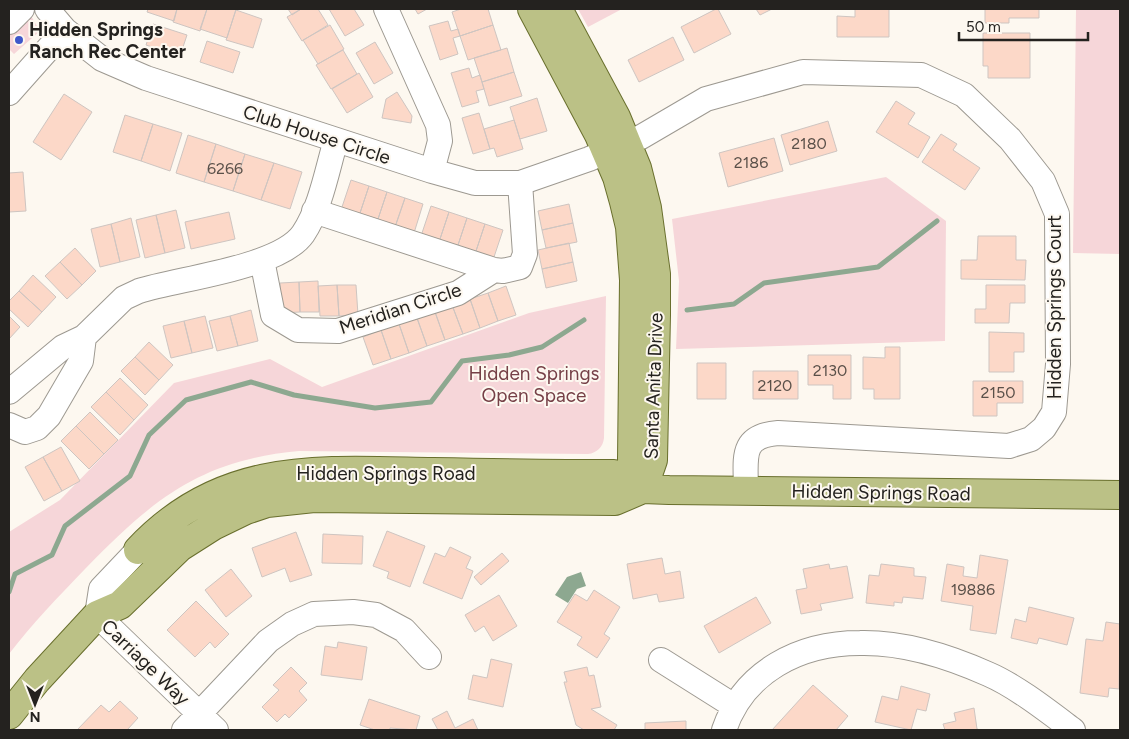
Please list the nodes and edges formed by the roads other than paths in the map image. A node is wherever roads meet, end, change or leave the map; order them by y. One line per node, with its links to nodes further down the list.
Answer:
1 (22, 9): 6 (street)
2 (47, 9): 7 (street, Club House Circle)
3 (386, 9): 11 (street)
4 (532, 9): 10 (main road, Santa Anita Drive)
5 (558, 9): 10 (main road, Santa Anita Drive)
6 (9, 22)
7 (65, 30): 8 (street); 9 (street, Club House Circle)
8 (9, 93)
9 (336, 140): 11 (street, Club House Circle); 13 (street)
10 (616, 148): 12 (street, Club House Circle); 19 (main road, Santa Anita Drive); 20 (street, Hidden Springs Court)
11 (432, 171): 12 (street, Club House Circle)
12 (520, 183): 15 (street, Meridian Circle)
13 (314, 211): 14 (street); 15 (street, Meridian Circle)
14 (262, 260): 15 (street, Meridian Circle); 16 (street)
15 (494, 270)
16 (84, 337): 17 (street); 18 (street)
17 (9, 392)
18 (9, 425)
19 (643, 489): 20 (main road, Hidden Springs Road); 22 (main road, Hidden Springs Road); 23 (main road, Hidden Springs Road)
20 (746, 490): 21 (main road, Hidden Springs Road)
21 (1120, 495)
22 (138, 550): 23 (street, Hidden Springs Road)
23 (97, 615): 27 (main road, Hidden Springs Road); 28 (street, Carriage Way)
24 (429, 658): 28 (street)
25 (660, 660): 26 (street)
26 (734, 706): 29 (street); 30 (street)
27 (9, 715)
28 (200, 725)
29 (724, 730)
30 (1073, 730)

